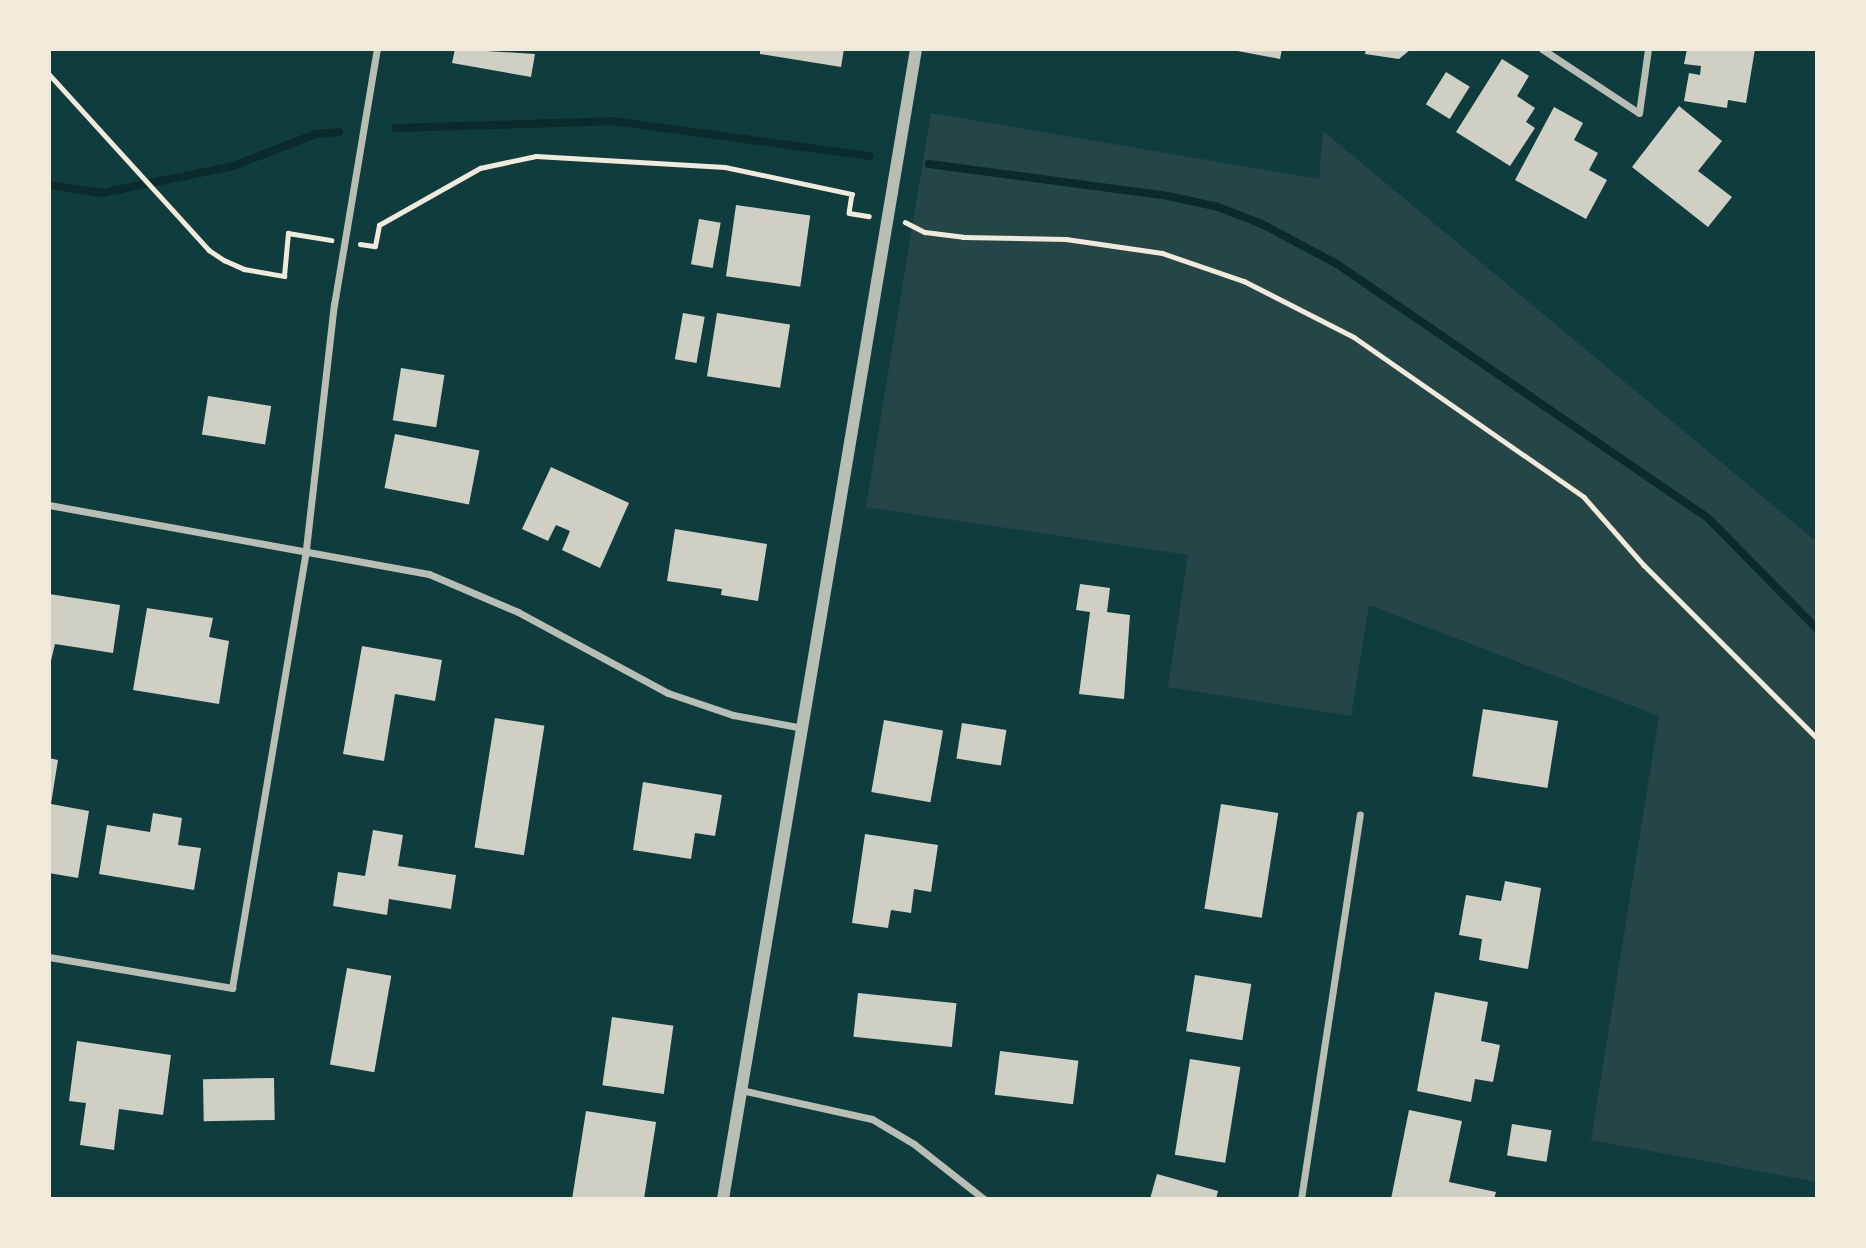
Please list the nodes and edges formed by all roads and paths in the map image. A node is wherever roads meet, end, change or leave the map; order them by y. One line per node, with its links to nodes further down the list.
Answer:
1 (377, 49): 11 (street)
2 (916, 49): 12 (street)
3 (1542, 49): 4 (street)
4 (1648, 49)
5 (49, 74): 8 (path)
6 (863, 215): 9 (path)
7 (910, 223): 13 (path)
8 (323, 238)
9 (367, 245)
10 (49, 505): 11 (street)
11 (306, 549): 12 (street); 15 (street)
12 (803, 727): 16 (street)
13 (1817, 738)
14 (1360, 815): 19 (street)
15 (49, 957)
16 (740, 1090): 17 (street); 18 (street)
17 (723, 1199)
18 (984, 1199)
19 (1301, 1199)

